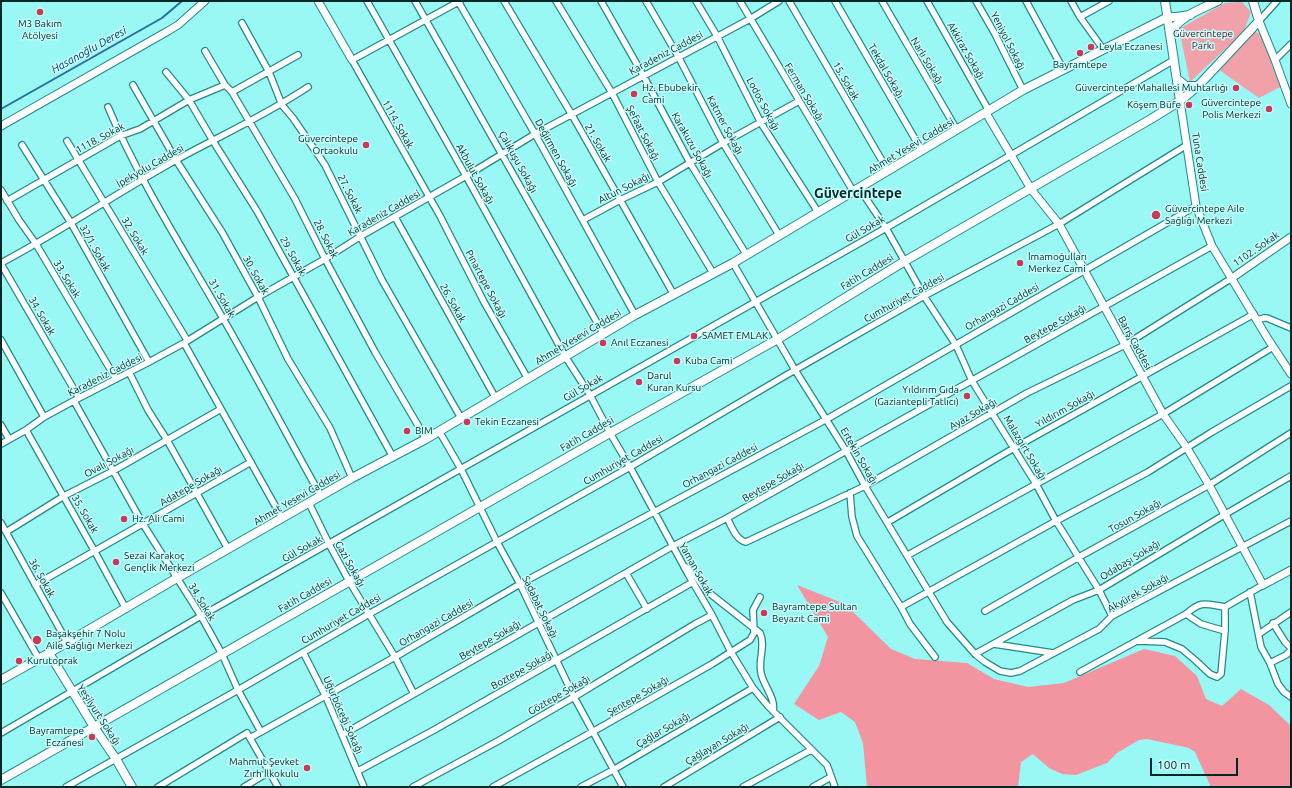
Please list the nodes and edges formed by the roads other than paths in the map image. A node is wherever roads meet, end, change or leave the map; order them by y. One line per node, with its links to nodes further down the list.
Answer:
1 (205, 1): 66 (street)
2 (318, 1): 40 (street)
3 (367, 1): 34 (street, Akbulut Sokağı)
4 (415, 1): 28 (street, Çalıkuşu Sokağı)
5 (459, 1): 28 (street); 68 (street, Değirmen Sokağı)
6 (504, 1): 62 (street, 21. Sokak)
7 (556, 1): 54 (street, Şefaat Sokağı)
8 (601, 1): 46 (street, Karakuzu Sokağı)
9 (646, 1): 39 (street, Katmer Sokağı)
10 (696, 1): 33 (street, Lodos Sokağı)
11 (740, 1): 29 (street, Ferman Sokağı)
12 (779, 1): 29 (street, Karadeniz Caddesi)
13 (789, 1): 81 (street, 15. Sokak)
14 (835, 1): 75 (street, Tekdal Sokağı)
15 (882, 1): 67 (street, Narlı Sokağı)
16 (927, 1): 61 (street, Akkiraz Sokağı)
17 (976, 1): 52 (street, Yeniyol Sokağı)
18 (1026, 1): 43 (street)
19 (1071, 1): 26 (street)
20 (1109, 1): 26 (street)
21 (1166, 1): 25 (main road); 27 (main road, Tuna Caddesi)
22 (1218, 1): 25 (main road)
23 (1277, 1): 30 (street)
24 (1252, 3): 30 (main road)
25 (1187, 16): 27 (main road); 32 (main road)
26 (1080, 17): 36 (street)
27 (1168, 17): 32 (main road, Tuna Caddesi); 36 (main road, Ahmet Yesevi Caddesi)
28 (426, 19): 34 (street); 76 (street, Çalıkuşu Sokağı)
29 (750, 19): 33 (street, Karadeniz Caddesi); 56 (street, Ferman Sokağı)
30 (1259, 21): 42 (street); 50 (main road, Fatih Caddesi)
31 (242, 23): 45 (street, 27. Sokak)
32 (1170, 33): 41 (main road, Tuna Caddesi)
33 (717, 36): 39 (street, Karadeniz Caddesi); 65 (street, Lodos Sokağı)
34 (388, 40): 40 (street); 82 (street, Akbulut Sokağı)
35 (1291, 44): 42 (street)
36 (1103, 49): 43 (main road, Ahmet Yesevi Caddesi)
37 (205, 51): 49 (street, 28. Sokak)
38 (298, 55): 45 (street)
39 (678, 56): 46 (street, Karadeniz Caddesi); 72 (street, Katmer Sokağı)
40 (352, 60): 89 (street, 1114. Sokak)
41 (1174, 60): 47 (main road, Tuna Caddesi); 77 (street, Gül Sokak)
42 (1275, 60): 58 (street)
43 (1063, 70): 52 (main road, Ahmet Yesevi Caddesi)
44 (166, 72): 55 (street, 29. Sokak)
45 (269, 72): 53 (street); 59 (street, 27. Sokak)
46 (643, 75): 54 (street, Karadeniz Caddesi); 80 (street, Karakuzu Sokağı)
47 (1177, 79): 50 (main road); 57 (main road, Tuna Caddesi)
48 (133, 85): 63 (street, 30. Sokak)
49 (225, 85): 53 (street, 28. Sokak); 55 (street, 1118. Sokak)
50 (1198, 86): 57 (main road, Fatih Caddesi)
51 (308, 87): 59 (street, İpekyolu Caddesi)
52 (1023, 90): 61 (main road, Ahmet Yesevi Caddesi)
53 (232, 92): 64 (street, 28. Sokak)
54 (612, 93): 62 (street, Karadeniz Caddesi); 85 (street, Şefaat Sokağı)
55 (189, 100): 63 (street, 1118. Sokak); 71 (street, 29. Sokak)
56 (799, 101): 65 (street, Altun Sokağı); 88 (street, Ferman Sokağı)
57 (1180, 101): 74 (street, Tuna Caddesi); 86 (main road, Fatih Caddesi)
58 (1291, 103)
59 (282, 105): 64 (street, İpekyolu Caddesi); 101 (street, 27. Sokak)
60 (108, 107): 69 (street, 31. Sokak)
61 (987, 112): 67 (main road, Ahmet Yesevi Caddesi); 77 (street, Barış Caddesi)
62 (572, 115): 68 (street, Karadeniz Caddesi); 90 (street, 21. Sokak)
63 (154, 121): 69 (street, 1118. Sokak); 79 (street, 30. Sokak)
64 (249, 121): 71 (street, İpekyolu Caddesi); 106 (street, 28. Sokak)
65 (762, 122): 72 (street, Altun Sokağı); 94 (street, Lodos Sokağı)
66 (1, 126)
67 (957, 130): 75 (main road, Ahmet Yesevi Caddesi)
68 (535, 134): 76 (street, Karadeniz Caddesi); 96 (street, Değirmen Sokağı)
69 (120, 136): 78 (street, 1118. Sokak); 84 (street, 31. Sokak)
70 (67, 141): 78 (street, 32. Sokak)
71 (213, 141): 79 (street, İpekyolu Caddesi); 112 (street, 29. Sokak)
72 (723, 143): 80 (street, Altun Sokağı); 100 (street, Katmer Sokağı)
73 (22, 145): 83 (street, 32/1. Sokak)
74 (1187, 145): 93 (street, Tuna Caddesi); 98 (street, Cumhuriyet Caddesi)
75 (922, 150): 81 (main road, Ahmet Yesevi Caddesi)
76 (502, 153): 82 (street, Karadeniz Caddesi); 123 (street, Çalıkuşu Sokağı)
77 (1010, 154): 86 (street, Barış Caddesi); 99 (street, Gül Sokak)
78 (79, 160): 83 (street, 1118. Sokak); 92 (street, 32. Sokak)
79 (176, 160): 84 (street, İpekyolu Caddesi); 115 (street, 30. Sokak)
80 (690, 163): 85 (street, Altun Sokağı); 105 (street, Karakuzu Sokağı)
81 (888, 171): 88 (main road, Ahmet Yesevi Caddesi)
82 (466, 176): 89 (street, Karadeniz Caddesi); 130 (street, Akbulut Sokağı)
83 (44, 180): 91 (street, 1118. Sokak); 97 (street, 32/1. Sokak)
84 (143, 180): 92 (street, İpekyolu Caddesi); 120 (street, 31. Sokak)
85 (658, 182): 90 (street, Altun Sokağı); 111 (street, Şefaat Sokağı)
86 (1031, 189): 98 (street, Barış Caddesi); 107 (main road, Fatih Caddesi)
87 (1, 190): 91 (street, 33. Sokak)
88 (856, 190): 94 (main road, Ahmet Yesevi Caddesi); 99 (street, Malazgirt Sokağı)
89 (429, 197): 95 (street, Karadeniz Caddesi); 137 (street, Pınartepe Sokağı)
90 (620, 200): 96 (street, Altun Sokağı); 114 (street, 21. Sokak)
91 (7, 201): 103 (street, 33. Sokak)
92 (104, 203): 97 (street, İpekyolu Caddesi); 126 (street, 32. Sokak)
93 (1196, 206): 104 (street, Tuna Caddesi); 110 (street, Orhangazi Caddesi)
94 (818, 212): 100 (main road, Ahmet Yesevi Caddesi)
95 (395, 217): 101 (street, Karadeniz Caddesi); 141 (street, 26. Sokak)
96 (583, 220): 119 (street, Değirmen Sokağı)
97 (71, 223): 103 (street, İpekyolu Caddesi); 131 (street, 32/1. Sokak)
98 (1059, 224): 110 (street, Barış Caddesi); 116 (street, Cumhuriyet Caddesi)
99 (886, 228): 107 (street, Malazgirt Sokağı); 117 (street, Gül Sokak)
100 (779, 235): 105 (main road, Ahmet Yesevi Caddesi)
101 (361, 236): 106 (street, Karadeniz Caddesi); 147 (street, 27. Sokak)
102 (1291, 237): 113 (street, 1102. Sokak)
103 (36, 244): 109 (street, İpekyolu Caddesi); 136 (street, 33. Sokak)
104 (1212, 246): 113 (street, Tuna Caddesi); 118 (street, Beytepe Sokağı)
105 (746, 254): 108 (main road, Ahmet Yesevi Caddesi)
106 (325, 259): 112 (street, Karadeniz Caddesi); 155 (street, 28. Sokak)
107 (905, 261): 116 (street, Malazgirt Sokağı); 124 (main road, Fatih Caddesi)
108 (733, 263): 111 (main road, Ahmet Yesevi Caddesi); 117 (street, Ertekin Sokağı)
109 (1, 264): 142 (street, 34. Sokak)
110 (1084, 270): 118 (street, Barış Caddesi); 127 (street, Orhangazi Caddesi)
111 (713, 274): 114 (main road, Ahmet Yesevi Caddesi)
112 (294, 277): 115 (street, Karadeniz Caddesi); 161 (street, 29. Sokak)
113 (1232, 278): 121 (street, Tuna Caddesi); 128 (street, Ayaz Sokağı)
114 (674, 294): 119 (main road, Ahmet Yesevi Caddesi)
115 (258, 296): 120 (street, Karadeniz Caddesi); 167 (street, 30. Sokak)
116 (924, 296): 127 (street, Malazgirt Sokağı); 132 (street, Cumhuriyet Caddesi)
117 (755, 302): 124 (street, Ertekin Sokağı); 140 (street, Gül Sokak)
118 (1104, 307): 128 (street, Barış Caddesi); 138 (street, Beytepe Sokağı)
119 (635, 315): 123 (main road, Ahmet Yesevi Caddesi)
120 (223, 317): 126 (street, Karadeniz Caddesi); 174 (street, 31. Sokak)
121 (1255, 317): 122 (street); 129 (street, Tuna Caddesi); 135 (street, Yıldırım Sokağı)
122 (1291, 328)
123 (603, 333): 130 (main road, Ahmet Yesevi Caddesi)
124 (778, 339): 132 (street, Ertekin Sokağı); 152 (main road, Fatih Caddesi)
125 (1, 340): 146 (street)
126 (185, 341): 131 (street, Karadeniz Caddesi); 143 (street, 32. Sokak)
127 (956, 345): 138 (street, Malazgirt Sokağı); 148 (street, Orhangazi Caddesi)
128 (1125, 345): 135 (street, Barış Caddesi); 144 (street, Ayaz Sokağı)
129 (1273, 347): 134 (street, Tuna Caddesi); 145 (street)
130 (565, 356): 137 (main road, Ahmet Yesevi Caddesi); 140 (street, Yaman Sokak)
131 (149, 362): 133 (street, Karadeniz Caddesi)
132 (795, 370): 148 (street, Ertekin Sokağı); 163 (street, Cumhuriyet Caddesi)
133 (129, 372): 136 (street, Karadeniz Caddesi); 156 (street)
134 (1291, 374)
135 (1142, 376): 145 (street, Barış Caddesi); 158 (street, Yıldırım Sokağı)
136 (116, 379): 142 (street, Karadeniz Caddesi)
137 (528, 379): 141 (main road, Ahmet Yesevi Caddesi)
138 (972, 381): 144 (street, Malazgirt Sokağı); 160 (street, Beytepe Sokağı)
139 (1291, 386): 159 (street)
140 (590, 395): 152 (street, Yaman Sokak); 164 (street, Gül Sokak)
141 (495, 397): 147 (main road, Ahmet Yesevi Caddesi)
142 (77, 399): 146 (street, Karadeniz Caddesi); 165 (street, 34. Sokak)
143 (221, 409): 156 (street, Ovalı Sokağı); 162 (street, 32. Sokak)
144 (993, 413): 158 (street, Malazgirt Sokağı); 170 (street, Ayaz Sokağı)
145 (1163, 414): 159 (street, Barış Caddesi); 168 (street)
146 (44, 417): 150 (street, Karadeniz Caddesi)
147 (461, 418): 151 (main road, Ahmet Yesevi Caddesi)
148 (827, 419): 160 (street, Ertekin Sokağı); 177 (street, Orhangazi Caddesi)
149 (1, 425): 154 (street)
150 (26, 430): 154 (street, Karadeniz Caddesi); 173 (street, 35. Sokak)
151 (439, 431): 155 (main road, Ahmet Yesevi Caddesi); 164 (street, Sadabat Sokağı)
152 (610, 433): 163 (street, Yaman Sokak); 176 (main road, Fatih Caddesi)
153 (1291, 433): 169 (street, Tosun Sokağı)
154 (9, 439): 157 (street, Karadeniz Caddesi)
155 (426, 439): 161 (main road, Ahmet Yesevi Caddesi)
156 (167, 440): 165 (street, Ovalı Sokağı); 171 (street)
157 (1, 444)
158 (1014, 448): 168 (street, Malazgirt Sokağı); 183 (street, Yıldırım Sokağı)
159 (1187, 448): 169 (street, Barış Caddesi); 181 (street)
160 (846, 450): 170 (street, Ertekin Sokağı); 180 (street, Beytepe Sokağı)
161 (393, 457): 167 (main road, Ahmet Yesevi Caddesi)
162 (251, 462): 171 (street, Adatepe Sokağı); 179 (street, 32. Sokak)
163 (630, 467): 177 (street, Yaman Sokak); 187 (street, Cumhuriyet Caddesi)
164 (461, 469): 176 (street, Sadabat Sokağı); 188 (street, Gül Sokak)
165 (113, 471): 173 (street, Ovalı Sokağı); 185 (street, 34. Sokak)
166 (1291, 476): 178 (street, Odabaşı Sokağı)
167 (352, 478): 174 (main road, Ahmet Yesevi Caddesi)
168 (1036, 484): 181 (street, Malazgirt Sokağı); 193 (street)
169 (1208, 485): 178 (street, Barış Caddesi); 194 (street, Tosun Sokağı)
170 (865, 486): 172 (street, Ayaz Sokağı); 183 (street, Ertekin Sokağı)
171 (196, 493): 185 (street, Adatepe Sokağı); 191 (street)
172 (850, 493): 180 (street, Ayaz Sokağı); 209 (street)
173 (64, 496): 186 (street, Ovalı Sokağı); 192 (street, 35. Sokak)
174 (321, 496): 175 (main road, Ahmet Yesevi Caddesi)
175 (309, 502): 179 (main road, Ahmet Yesevi Caddesi); 188 (street, Gazi Sokağı)
176 (480, 507): 187 (street, Sadabat Sokağı); 199 (main road, Fatih Caddesi)
177 (654, 512): 189 (street, Yaman Sokak); 201 (street, Orhangazi Caddesi)
178 (1224, 515): 190 (street, Barış Caddesi); 204 (street, Odabaşı Sokağı)
179 (282, 518): 191 (main road, Ahmet Yesevi Caddesi)
180 (727, 518): 189 (street, Beytepe Sokağı)
181 (1056, 521): 194 (street, Malazgirt Sokağı); 205 (street)
182 (1291, 521): 190 (street, Akyürek Sokağı)
183 (888, 522): 193 (street, Ertekin Sokağı)
184 (1, 523): 186 (street, 36. Sokak)
185 (143, 524): 192 (street, Adatepe Sokağı); 198 (street, 34. Sokak)
186 (6, 532): 202 (street, 36. Sokak)
187 (497, 542): 201 (street, Sadabat Sokağı); 215 (street, Cumhuriyet Caddesi)
188 (329, 544): 199 (street, Gazi Sokağı); 218 (street, Gül Sokak)
189 (673, 546): 195 (street, Yaman Sokak); 197 (street, Beytepe Sokağı)
190 (1242, 546): 203 (street, Barış Caddesi); 219 (street, Akyürek Sokağı)
191 (228, 549): 198 (main road, Ahmet Yesevi Caddesi)
192 (95, 552): 202 (street, Adatepe Sokağı); 211 (street, 35. Sokak)
193 (908, 555): 205 (street, Ertekin Sokağı)
194 (1079, 557): 204 (street, Malazgirt Sokağı); 213 (street, Tosun Sokağı)
195 (683, 565): 200 (street, Yaman Sokak); 222 (street)
196 (1291, 570): 203 (street)
197 (626, 573): 212 (street); 220 (street, Beytepe Sokağı)
198 (178, 578): 211 (main road, Ahmet Yesevi Caddesi); 218 (street, 34. Sokak)
199 (349, 581): 215 (street, Gazi Sokağı); 233 (main road, Fatih Caddesi)
200 (693, 582): 212 (street, Boztepe Sokağı); 217 (street, Yaman Sokak)
201 (520, 584): 220 (street, Sadabat Sokağı); 235 (street, Orhangazi Caddesi)
202 (35, 585): 226 (street, 36. Sokak)
203 (1263, 585): 206 (street)
204 (1099, 590): 219 (street, Malazgirt Sokağı); 227 (street, Odabaşı Sokağı)
205 (929, 591): 209 (street); 234 (street, Ertekin Sokağı)
206 (1250, 592): 210 (street); 224 (street)
207 (1, 594): 237 (street)
208 (760, 597): 222 (street, Şentepe Sokağı)
209 (901, 607): 236 (street)
210 (1224, 607): 216 (street); 223 (street)
211 (126, 609): 226 (main road, Ahmet Yesevi Caddesi)
212 (647, 609): 238 (street, Boztepe Sokağı)
213 (985, 611)
214 (1291, 612): 221 (street)
215 (369, 614): 229 (street, Cumhuriyet Caddesi); 235 (street, Gazi Sokağı)
216 (1186, 614): 223 (street); 225 (street)
217 (712, 615): 230 (street, Yaman Sokak); 247 (street, Göztepe Sokağı)
218 (201, 616): 233 (street, 34. Sokak); 244 (street, Gül Sokak)
219 (1112, 616): 232 (street, Akyürek Sokağı)
220 (538, 623): 238 (street, Sadabat Sokağı); 245 (street, Beytepe Sokağı)
221 (1273, 624): 224 (street); 228 (street)
222 (753, 627): 230 (street, Şentepe Sokağı); 249 (street)
223 (1224, 631): 225 (street)
224 (1259, 634): 239 (street)
225 (1137, 641): 240 (street)
226 (67, 642): 231 (main road, Ahmet Yesevi Caddesi)
227 (994, 644): 232 (street); 234 (street, Odabaşı Sokağı)
228 (1291, 649): 239 (street)
229 (303, 652): 243 (street, Cumhuriyet Caddesi); 246 (street, Uğurböceği Sokağı)
230 (731, 652): 242 (street, Yaman Sokak); 253 (street, Şentepe Sokağı)
231 (49, 653): 237 (main road, Ahmet Yesevi Caddesi); 244 (main road, Yeşilyurt Sokağı)
232 (1053, 653): 234 (street, Akyürek Sokağı)
233 (222, 654): 243 (street, 34. Sokak); 251 (main road, Fatih Caddesi)
234 (976, 654)
235 (395, 657): 245 (street, Gazi Sokağı); 246 (street, Orhangazi Caddesi)
236 (935, 657)
237 (39, 659): 241 (main road, Ahmet Yesevi Caddesi)
238 (556, 660): 247 (street, Sadabat Sokağı); 260 (street, Boztepe Sokağı)
239 (1270, 663): 248 (street)
240 (1080, 672)
241 (2, 678)
242 (753, 688): 249 (street, Yaman Sokak); 259 (street, Çağlar Sokağı)
243 (238, 690): 252 (street, 34. Sokak); 258 (street, Cumhuriyet Caddesi)
244 (72, 691): 251 (main road, Yeşilyurt Sokağı); 254 (street, Gül Sokak)
245 (414, 694): 255 (street, Beytepe Sokağı)
246 (326, 697): 252 (street, Orhangazi Caddesi); 255 (street, Uğurböceği Sokağı)
247 (574, 697): 253 (street, Sadabat Sokağı); 270 (street, Göztepe Sokağı)
248 (1291, 697)
249 (773, 710): 250 (street, Yaman Sokak)
250 (780, 717): 257 (street, Yaman Sokak); 274 (street, Çağlayan Sokağı)
251 (94, 727): 258 (main road, Yeşilyurt Sokağı); 263 (main road, Fatih Caddesi)
252 (262, 732): 256 (street, Orhangazi Caddesi)
253 (594, 732): 259 (street, Sadabat Sokağı); 271 (street, Şentepe Sokağı)
254 (1, 733)
255 (342, 735): 260 (street, Uğurböceği Sokağı)
256 (249, 736): 261 (street); 266 (street, Orhangazi Caddesi)
257 (811, 750): 262 (street, Yaman Sokak); 275 (street)
258 (116, 759): 264 (street, Cumhuriyet Caddesi); 265 (main road, Yeşilyurt Sokağı)
259 (613, 770): 272 (street, Çağlar Sokağı); 273 (street, Sadabat Sokağı)
260 (358, 771): 269 (street, Uğurböceği Sokağı)
261 (269, 772): 267 (street); 268 (street)
262 (831, 777): 276 (street); 277 (street, Yaman Sokak)
263 (1, 780)
264 (66, 787)
265 (132, 787)
266 (158, 787)
267 (244, 787)
268 (278, 787)
269 (364, 787)
270 (413, 787)
271 (493, 787)
272 (581, 787)
273 (623, 787)
274 (664, 787)
275 (743, 787)
276 (813, 787)
277 (835, 787)

